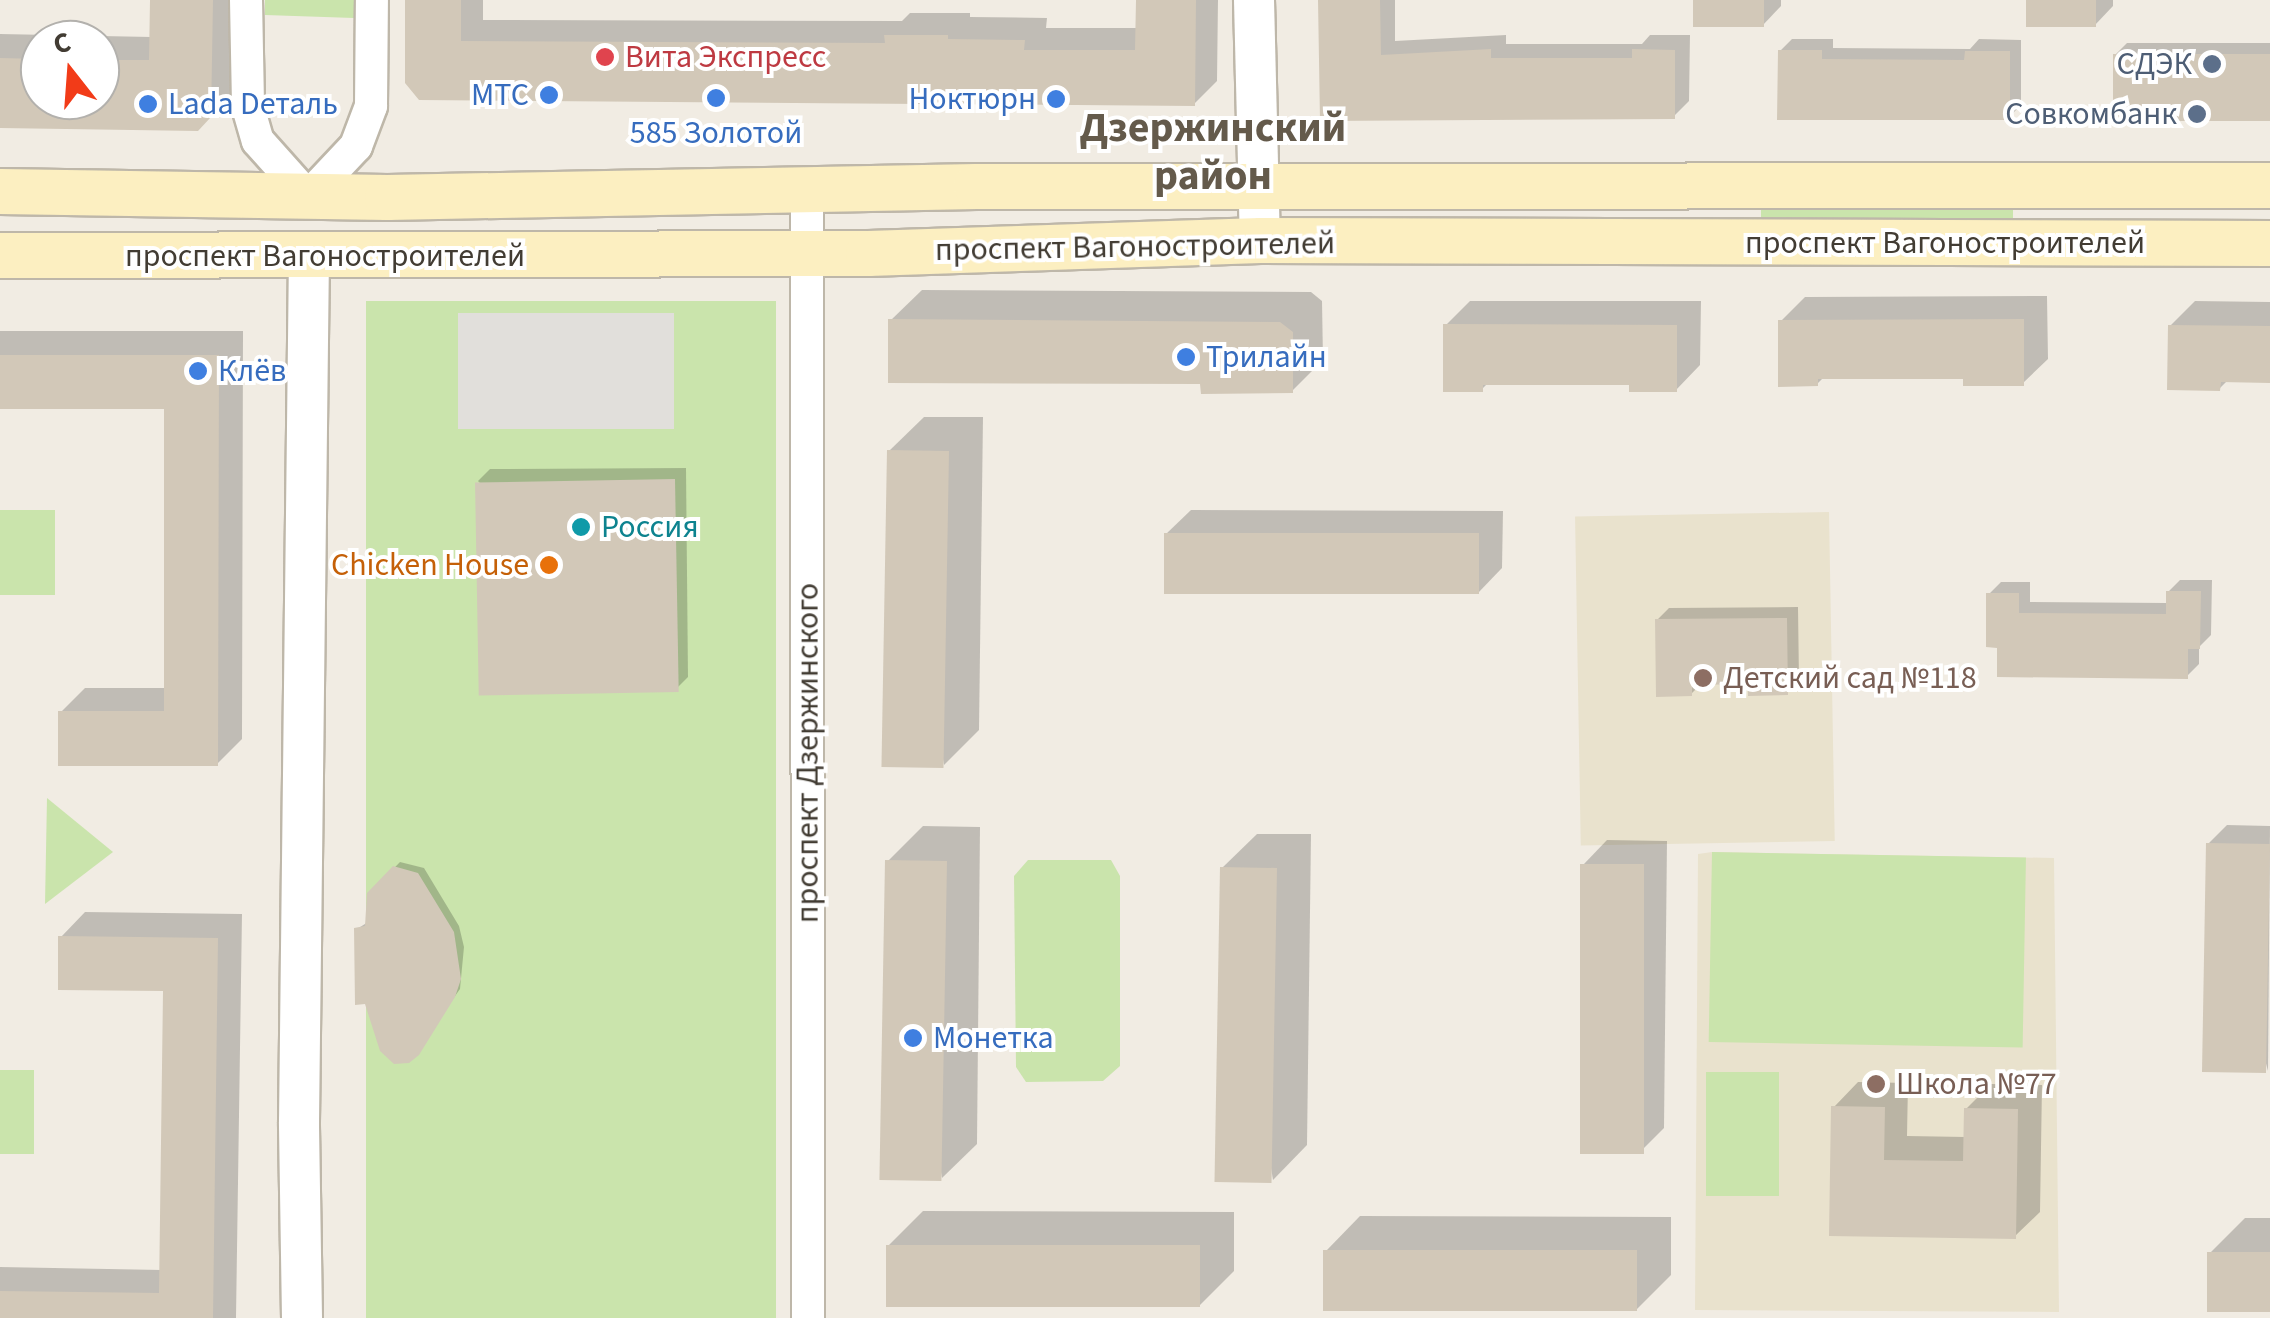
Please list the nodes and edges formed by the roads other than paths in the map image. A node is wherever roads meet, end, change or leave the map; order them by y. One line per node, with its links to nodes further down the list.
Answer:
1 (246, 0): 8 (street)
2 (372, 0): 8 (street)
3 (1254, 0): 5 (street)
4 (2270, 185): 5 (main road, проспект Вагоностроителей)
5 (1260, 186): 6 (main road, проспект Вагоностроителей); 9 (street)
6 (806, 188): 8 (main road, проспект Вагоностроителей); 11 (street, проспект Дзержинского)
7 (0, 191): 8 (main road, проспект Вагоностроителей)
8 (308, 197): 13 (main road)
9 (1260, 240): 10 (main road, проспект Вагоностроителей); 11 (main road, проспект Вагоностроителей)
10 (2270, 243)
11 (809, 252): 13 (main road, проспект Вагоностроителей); 15 (street, проспект Дзержинского)
12 (0, 256): 13 (main road, проспект Вагоностроителей)
13 (310, 256): 14 (street)
14 (302, 1318)
15 (808, 1318)

